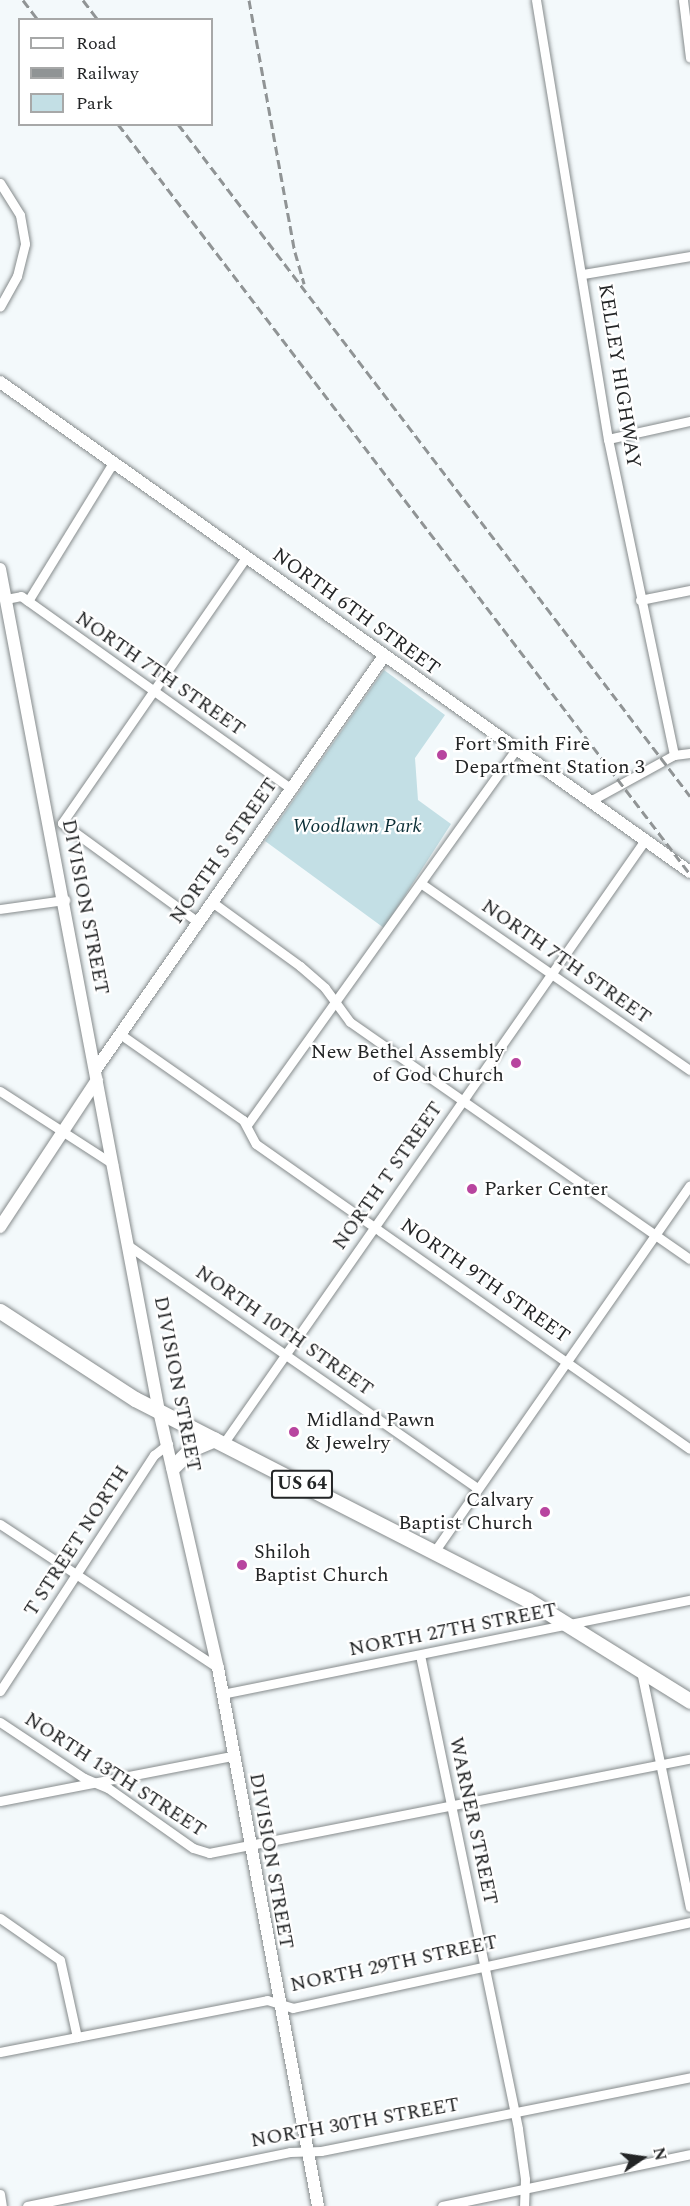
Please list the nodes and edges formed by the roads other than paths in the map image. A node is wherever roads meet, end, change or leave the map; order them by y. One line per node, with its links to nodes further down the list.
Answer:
1 (537, 0): 6 (street, KELLEY HIGHWAY)
2 (683, 0): 3 (street)
3 (690, 58)
4 (0, 183): 7 (street)
5 (690, 256): 6 (street)
6 (583, 274): 10 (street, KELLEY HIGHWAY)
7 (0, 307)
8 (0, 382): 11 (street, NORTH 6TH STREET)
9 (690, 421): 10 (street)
10 (608, 439): 16 (street, KELLEY HIGHWAY)
11 (113, 463): 12 (street, NORTH 6TH STREET); 17 (street)
12 (246, 557): 18 (street, NORTH 6TH STREET); 19 (street)
13 (0, 569): 15 (street, DIVISION STREET)
14 (690, 590): 16 (street)
15 (6, 599): 17 (street, NORTH 7TH STREET); 25 (street, DIVISION STREET)
16 (640, 600): 22 (street, KELLEY HIGHWAY)
17 (28, 602): 19 (street, NORTH 7TH STREET)
18 (384, 656): 20 (street, NORTH 6TH STREET); 23 (street, NORTH S STREET)
19 (152, 691): 23 (street, NORTH 7TH STREET); 25 (street)
20 (516, 749): 24 (street, NORTH 6TH STREET); 28 (street)
21 (690, 753): 22 (street)
22 (674, 755): 24 (street)
23 (292, 789): 30 (street, NORTH S STREET)
24 (590, 801): 26 (street, NORTH 6TH STREET)
25 (56, 825): 29 (street, DIVISION STREET); 32 (street)
26 (645, 840): 27 (street, NORTH 6TH STREET); 33 (street, NORTH T STREET)
27 (689, 874)
28 (422, 884): 33 (street, NORTH 7TH STREET); 34 (street)
29 (65, 900): 31 (street); 37 (street, DIVISION STREET)
30 (212, 902): 32 (street, NORTH S STREET); 34 (street)
31 (0, 909)
32 (198, 922): 35 (street, NORTH S STREET)
33 (551, 974): 36 (street, NORTH 7TH STREET); 39 (street, NORTH T STREET)
34 (336, 1001): 39 (street); 40 (street)
35 (120, 1034): 37 (street, NORTH S STREET); 40 (street, NORTH 9TH STREET)
36 (690, 1070)
37 (96, 1075): 41 (street, NORTH S STREET); 42 (street, DIVISION STREET)
38 (0, 1091): 41 (street)
39 (463, 1101): 44 (street, NORTH T STREET); 46 (street)
40 (247, 1125): 44 (street, NORTH 9TH STREET)
41 (63, 1133): 42 (street); 45 (street, NORTH S STREET)
42 (113, 1164): 47 (street, DIVISION STREET)
43 (690, 1185): 46 (street)
44 (375, 1226): 50 (street, NORTH T STREET); 51 (street, NORTH 9TH STREET)
45 (0, 1227)
46 (654, 1236): 48 (street); 51 (street)
47 (129, 1246): 50 (street, NORTH 10TH STREET); 52 (street, DIVISION STREET)
48 (690, 1259)
49 (0, 1311): 52 (main road, US 64)
50 (285, 1354): 53 (street, NORTH T STREET); 57 (street, NORTH 10TH STREET)
51 (567, 1361): 55 (street, NORTH 9TH STREET); 57 (street)
52 (159, 1411): 53 (main road, US 64); 54 (street, DIVISION STREET)
53 (219, 1442): 56 (main road); 59 (main road, US 64)
54 (168, 1444): 56 (street, DIVISION STREET); 60 (street, T STREET NORTH)
55 (690, 1449)
56 (173, 1467): 64 (street, DIVISION STREET)
57 (477, 1488): 59 (street)
58 (0, 1524): 60 (street)
59 (434, 1552): 62 (main road, US 64)
60 (76, 1575): 64 (street); 66 (street, T STREET NORTH)
61 (690, 1600): 62 (street, NORTH 27TH STREET)
62 (568, 1625): 63 (street, NORTH 27TH STREET); 65 (main road, US 64)
63 (420, 1655): 67 (street, NORTH 27TH STREET); 75 (street, WARNER STREET)
64 (218, 1668): 67 (street, DIVISION STREET)
65 (641, 1671): 68 (main road, US 64); 72 (street)
66 (0, 1691)
67 (222, 1695): 70 (street, DIVISION STREET)
68 (690, 1701)
69 (0, 1722): 73 (street, NORTH 13TH STREET)
70 (232, 1756): 73 (street); 76 (street, DIVISION STREET)
71 (690, 1759): 72 (street, NORTH 13TH STREET)
72 (660, 1766): 75 (street, NORTH 13TH STREET); 77 (street)
73 (95, 1783): 74 (street); 76 (street, NORTH 13TH STREET)
74 (0, 1801)
75 (452, 1808): 76 (street, NORTH 13TH STREET); 80 (street, WARNER STREET)
76 (248, 1848): 81 (street, DIVISION STREET)
77 (690, 1907)
78 (0, 1918): 82 (street)
79 (690, 1922): 80 (street, NORTH 29TH STREET)
80 (484, 1964): 81 (street, NORTH 29TH STREET); 85 (street, WARNER STREET)
81 (278, 2003): 82 (street, NORTH 29TH STREET); 86 (street, DIVISION STREET)
82 (77, 2037): 83 (street, NORTH 29TH STREET)
83 (0, 2052)
84 (690, 2077): 85 (street, NORTH 30TH STREET)
85 (515, 2113): 86 (street, NORTH 30TH STREET); 88 (street, WARNER STREET)
86 (308, 2152): 91 (street, NORTH 30TH STREET); 92 (street, DIVISION STREET)
87 (690, 2154): 88 (street)
88 (525, 2189): 93 (street); 94 (street, WARNER STREET)
89 (0, 2194): 90 (street)
90 (2, 2206)
91 (27, 2206)
92 (318, 2206)
93 (442, 2206)
94 (524, 2206)

